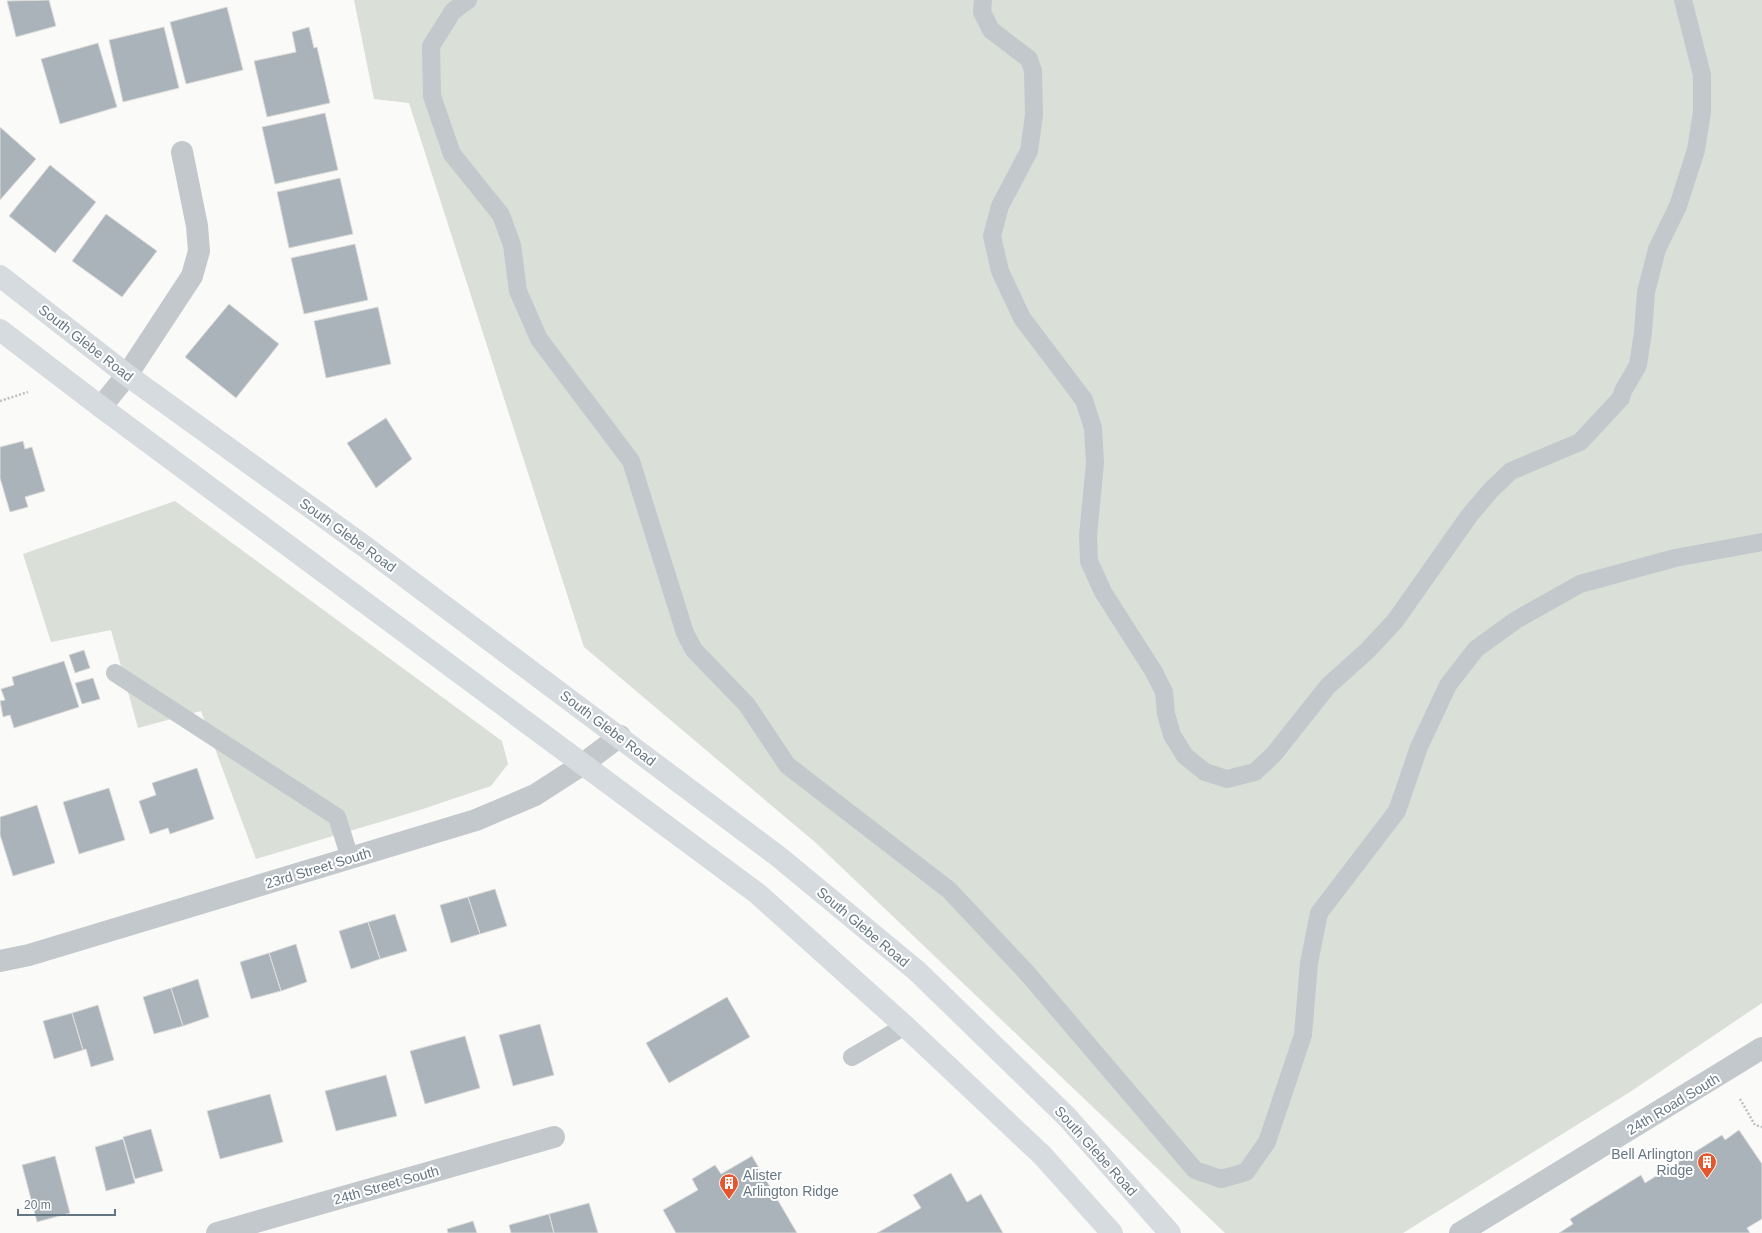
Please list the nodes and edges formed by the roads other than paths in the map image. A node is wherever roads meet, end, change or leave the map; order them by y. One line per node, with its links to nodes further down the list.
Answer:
1 (468, 0): 9 (lane)
2 (983, 0): 3 (lane)
3 (1683, 0)
4 (182, 152): 7 (street)
5 (0, 276): 7 (main road, South Glebe Road)
6 (0, 330): 8 (main road)
7 (127, 375): 8 (street); 11 (main road, South Glebe Road)
8 (101, 408): 12 (main road)
9 (1762, 542)
10 (115, 673): 13 (lane)
11 (620, 736): 12 (street, 23rd Street South); 21 (main road, South Glebe Road)
12 (583, 764): 13 (street, 23rd Street South); 15 (main road)
13 (350, 858): 14 (street, 23rd Street South)
14 (0, 961)
15 (905, 1026): 17 (lane); 20 (main road)
16 (1762, 1048): 22 (street, 24th Road South)
17 (852, 1057)
18 (554, 1137): 19 (street, 24th Street South)
19 (217, 1233)
20 (1112, 1233)
21 (1170, 1233)
22 (1460, 1233)

